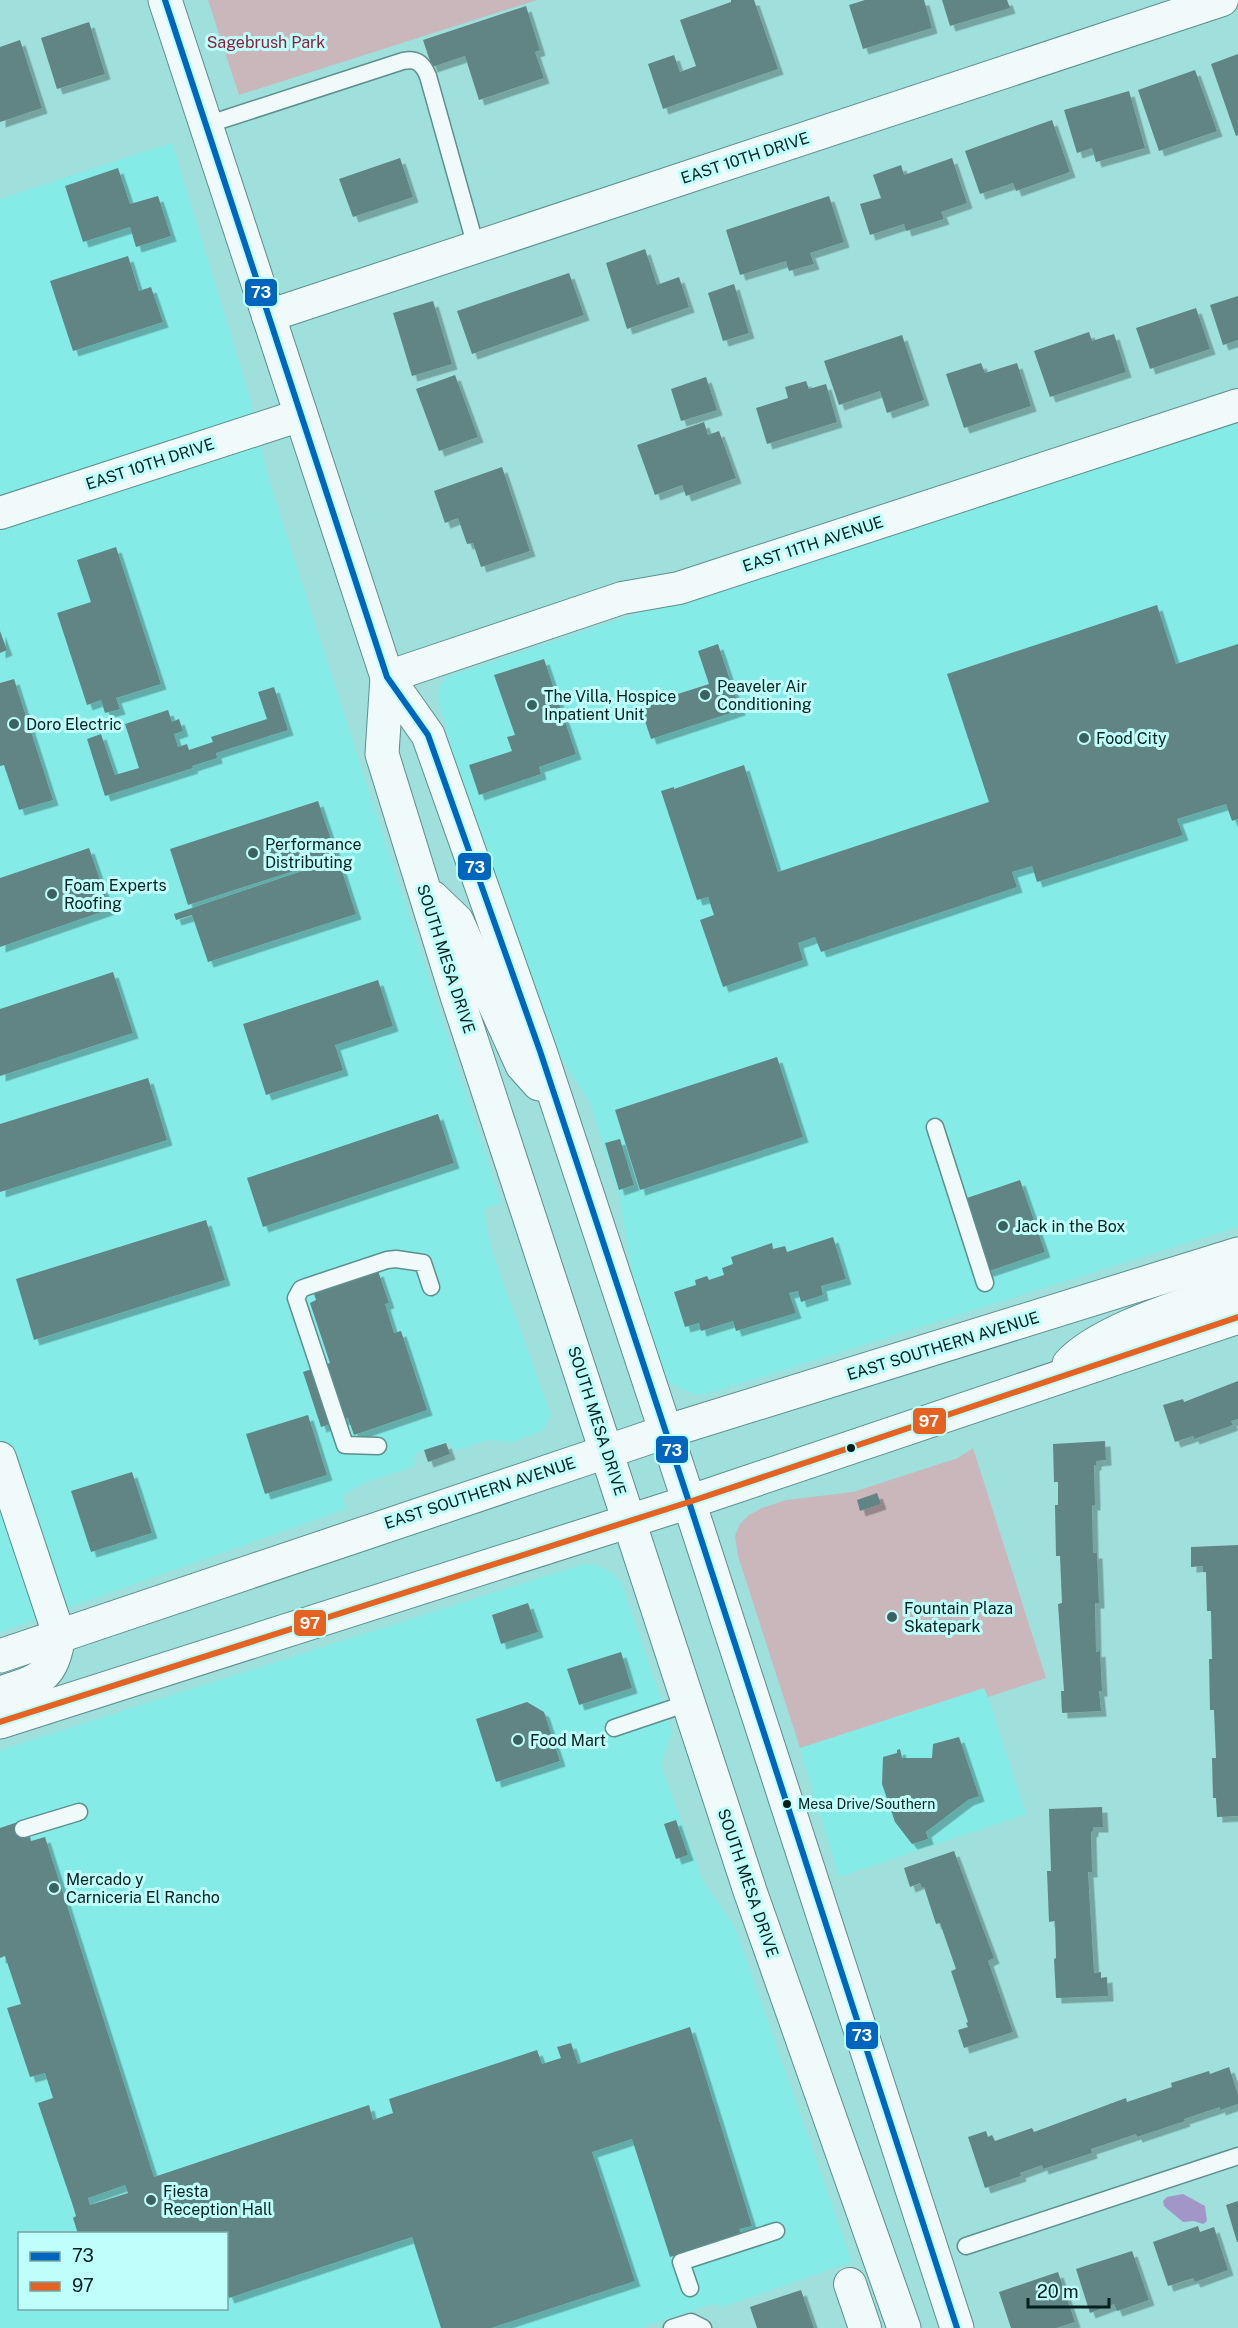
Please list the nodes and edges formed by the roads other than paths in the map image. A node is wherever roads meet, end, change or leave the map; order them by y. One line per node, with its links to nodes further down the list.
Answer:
1 (165, 0): 3 (main road, SOUTH MESA DRIVE)
2 (1222, 0): 4 (street, EAST 10TH DRIVE)
3 (206, 125): 4 (lane); 5 (main road, SOUTH MESA DRIVE)
4 (476, 247): 5 (street, EAST 10TH DRIVE)
5 (268, 316): 7 (main road, SOUTH MESA DRIVE)
6 (1238, 405): 9 (street, EAST 11TH AVENUE)
7 (301, 415): 8 (street, EAST 10TH DRIVE); 9 (main road, SOUTH MESA DRIVE)
8 (0, 513)
9 (387, 677): 10 (main road, SOUTH MESA DRIVE); 11 (main road, SOUTH MESA DRIVE)
10 (424, 889): 11 (main road); 21 (main road, SOUTH MESA DRIVE)
11 (558, 1105): 19 (main road, SOUTH MESA DRIVE)
12 (935, 1126): 14 (lane)
13 (1238, 1254): 19 (main road, EAST SOUTHERN AVENUE)
14 (985, 1283)
15 (1238, 1286): 18 (main road)
16 (431, 1287): 20 (lane)
17 (1238, 1317): 18 (main road)
18 (1056, 1379): 23 (main road)
19 (665, 1432): 21 (main road, EAST SOUTHERN AVENUE); 23 (main road, SOUTH MESA DRIVE)
20 (378, 1446)
21 (606, 1451): 24 (main road, SOUTH MESA DRIVE); 25 (main road, EAST SOUTHERN AVENUE)
22 (0, 1458): 25 (street)
23 (689, 1502): 24 (main road); 42 (main road, SOUTH MESA DRIVE)
24 (630, 1521): 28 (main road, SOUTH MESA DRIVE); 29 (main road)
25 (58, 1635): 26 (main road, EAST SOUTHERN AVENUE); 27 (main road)
26 (0, 1656)
27 (0, 1693)
28 (688, 1702): 30 (lane); 41 (main road, SOUTH MESA DRIVE)
29 (0, 1722)
30 (614, 1728)
31 (79, 1812): 32 (lane)
32 (23, 1829)
33 (1238, 2156): 35 (lane)
34 (776, 2231): 37 (lane)
35 (966, 2246)
36 (850, 2284): 40 (street)
37 (690, 2288)
38 (672, 2328): 39 (lane)
39 (702, 2328)
40 (865, 2328)
41 (904, 2328)
42 (957, 2328)

